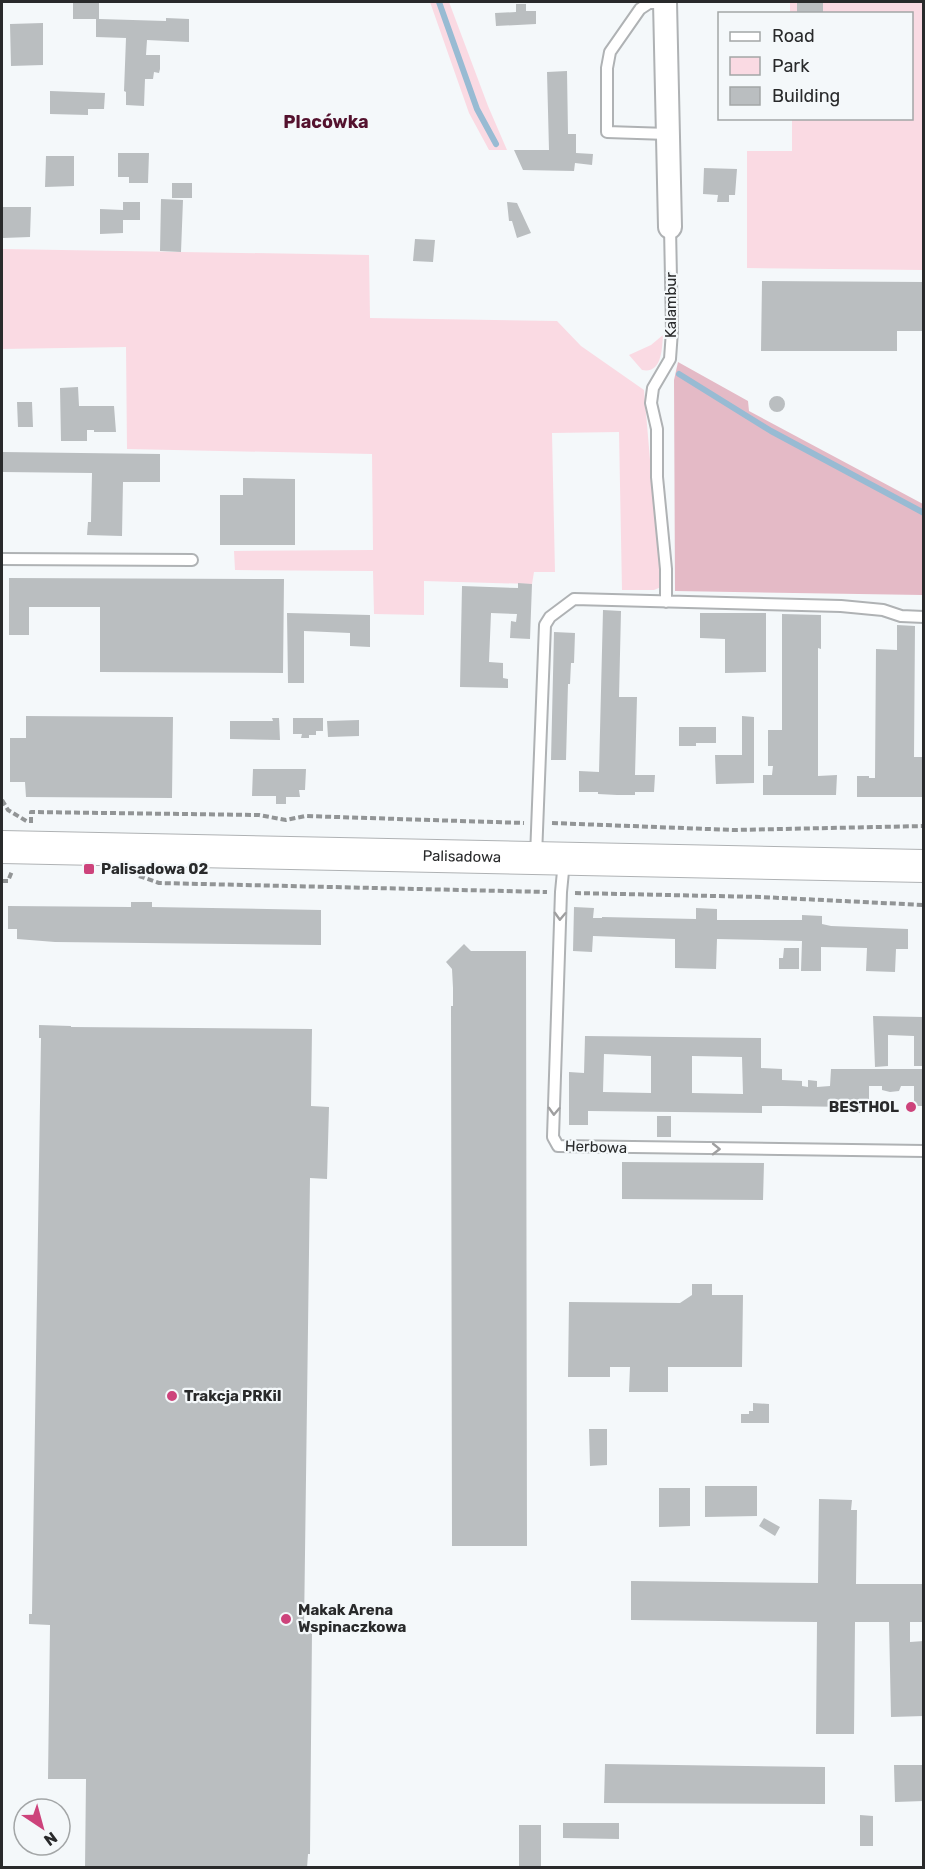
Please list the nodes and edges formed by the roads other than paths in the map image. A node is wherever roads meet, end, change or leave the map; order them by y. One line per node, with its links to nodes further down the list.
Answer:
1 (666, 2): 2 (street, Kalambur); 2 (lane)
2 (668, 134): 3 (street, Kalambur)
3 (670, 227): 6 (lane, Kalambur)
4 (2, 559): 5 (lane)
5 (192, 560)
6 (666, 602): 7 (lane); 9 (lane, Herbowa)
7 (924, 617)
8 (2, 847): 9 (street, Palisadowa)
9 (550, 857): 10 (street, Palisadowa); 11 (lane, Herbowa, one-way to 11)
10 (924, 866)
11 (924, 1151)

